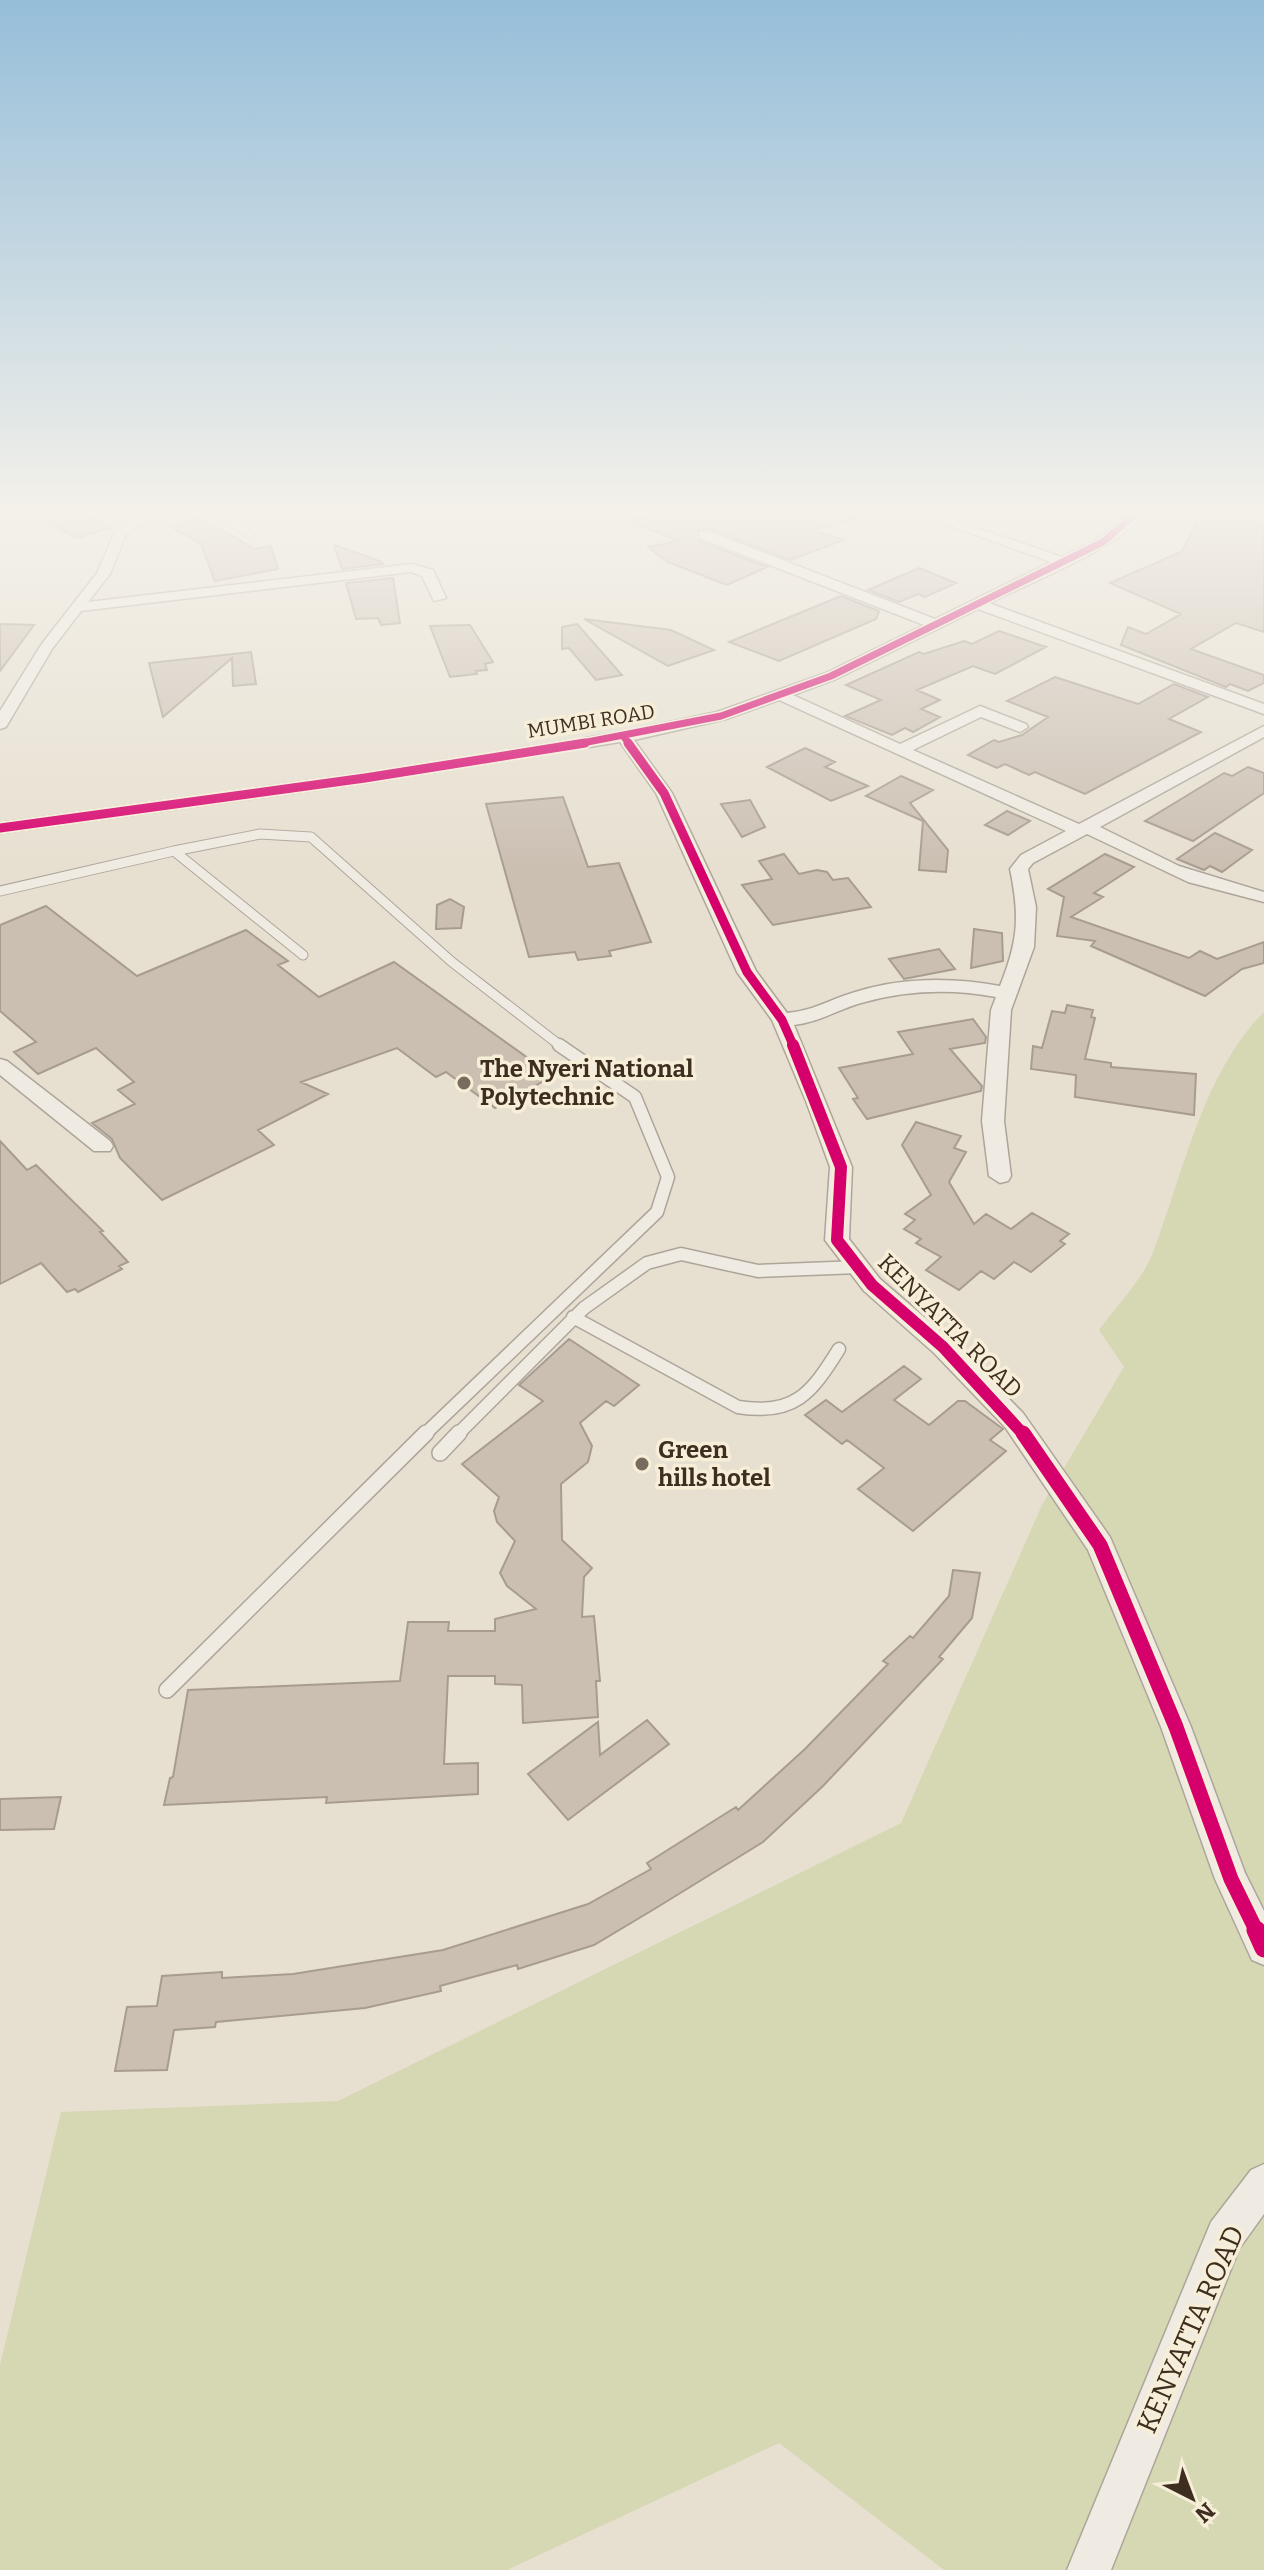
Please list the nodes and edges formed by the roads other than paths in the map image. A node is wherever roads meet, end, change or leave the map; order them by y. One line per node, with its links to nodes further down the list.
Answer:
1 (61, 629): 6 (street)
2 (925, 629): 4 (street, MUMBI ROAD)
3 (1049, 629): 5 (street)
4 (782, 696): 9 (street, MUMBI ROAD); 12 (street)
5 (1264, 709)
6 (0, 724)
7 (1020, 727): 12 (street)
8 (1264, 731): 10 (street)
9 (624, 737): 13 (street, MUMBI ROAD); 20 (street, KENYATTA ROAD)
10 (1245, 741): 11 (street); 14 (street)
11 (1264, 748)
12 (900, 750): 14 (street)
13 (0, 828)
14 (1083, 829): 17 (street); 19 (street)
15 (174, 851): 16 (lane); 18 (lane); 28 (lane)
16 (0, 891)
17 (1264, 897)
18 (303, 955)
19 (1009, 994): 20 (street); 23 (street)
20 (782, 1020): 24 (street, KENYATTA ROAD)
21 (0, 1065): 22 (street)
22 (102, 1146)
23 (1000, 1176)
24 (859, 1267): 25 (lane); 29 (street, KENYATTA ROAD)
25 (573, 1317): 26 (lane); 27 (lane)
26 (839, 1349)
27 (440, 1453)
28 (167, 1690)
29 (1264, 1948)
30 (1264, 2183): 31 (street, KENYATTA ROAD)
31 (1089, 2570)

